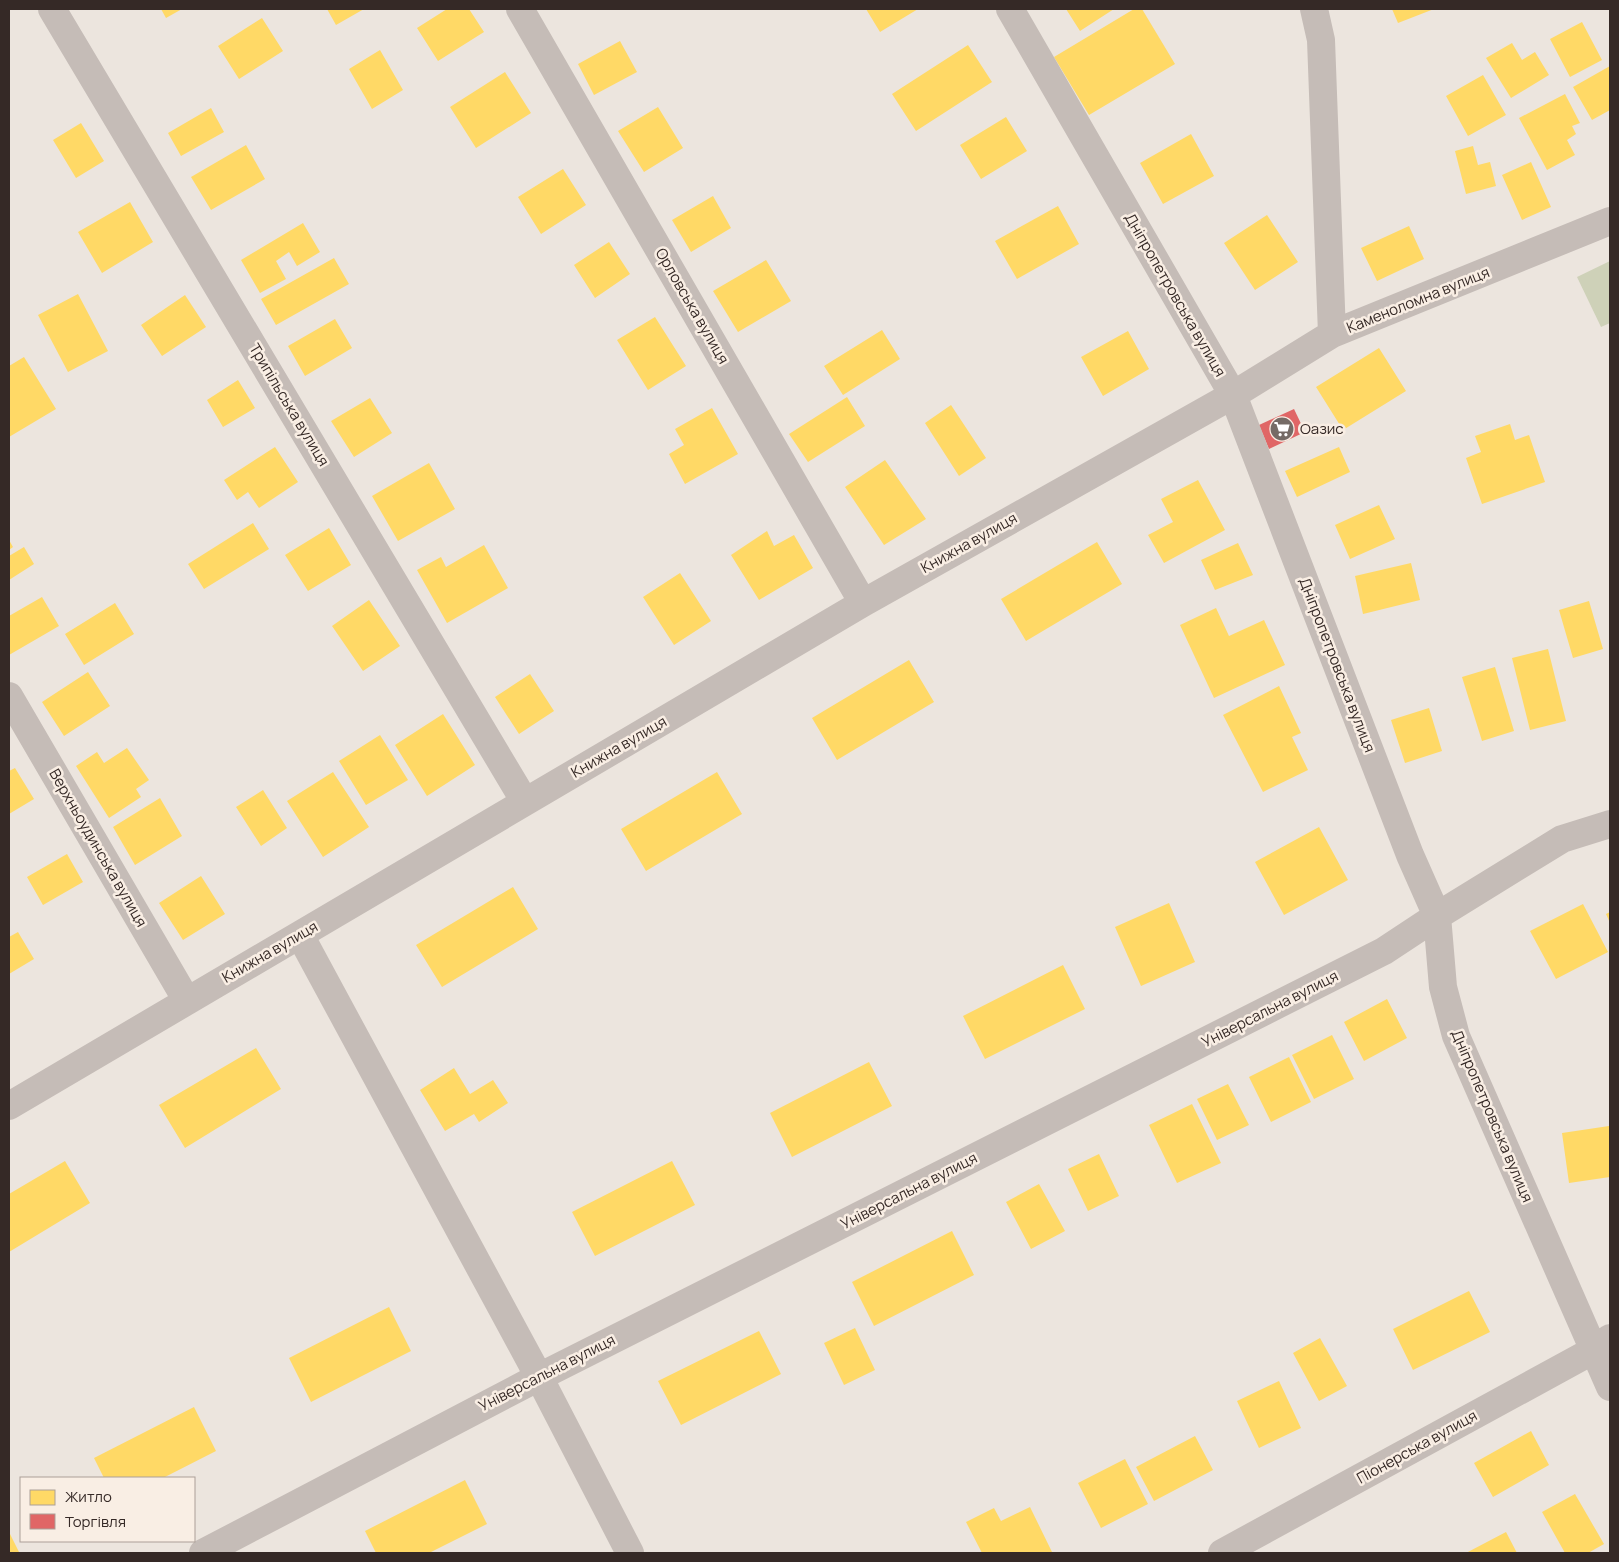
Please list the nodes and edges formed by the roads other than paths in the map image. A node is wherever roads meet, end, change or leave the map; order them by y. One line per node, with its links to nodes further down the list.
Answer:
1 (52, 9): 10 (street, Трипільська вулиця)
2 (520, 9): 8 (street, Орловська вулиця)
3 (1010, 9): 7 (street, Дніпропетровська вулиця)
4 (1314, 9): 6 (street)
5 (1610, 222): 6 (street, Каменоломна вулиця)
6 (1332, 334): 7 (street, Каменоломна вулиця)
7 (1233, 395): 8 (street, Книжна вулиця); 12 (street, Дніпропетровська вулиця)
8 (863, 603): 10 (street, Книжна вулиця)
9 (9, 696): 14 (street, Верхньоудинська вулиця)
10 (525, 802): 13 (street, Книжна вулиця)
11 (1610, 824): 12 (street, Універсальна вулиця)
12 (1437, 916): 16 (street, Дніпропетровська вулиця); 17 (street, Універсальна вулиця)
13 (300, 934): 14 (street, Книжна вулиця); 17 (street)
14 (187, 1001): 15 (street, Книжна вулиця)
15 (9, 1106)
16 (1602, 1344): 18 (street, Дніпропетровська вулиця); 21 (street, Піонерська вулиця)
17 (539, 1377): 19 (street, Універсальна вулиця); 20 (street)
18 (1610, 1387)
19 (203, 1553)
20 (630, 1553)
21 (1222, 1553)

